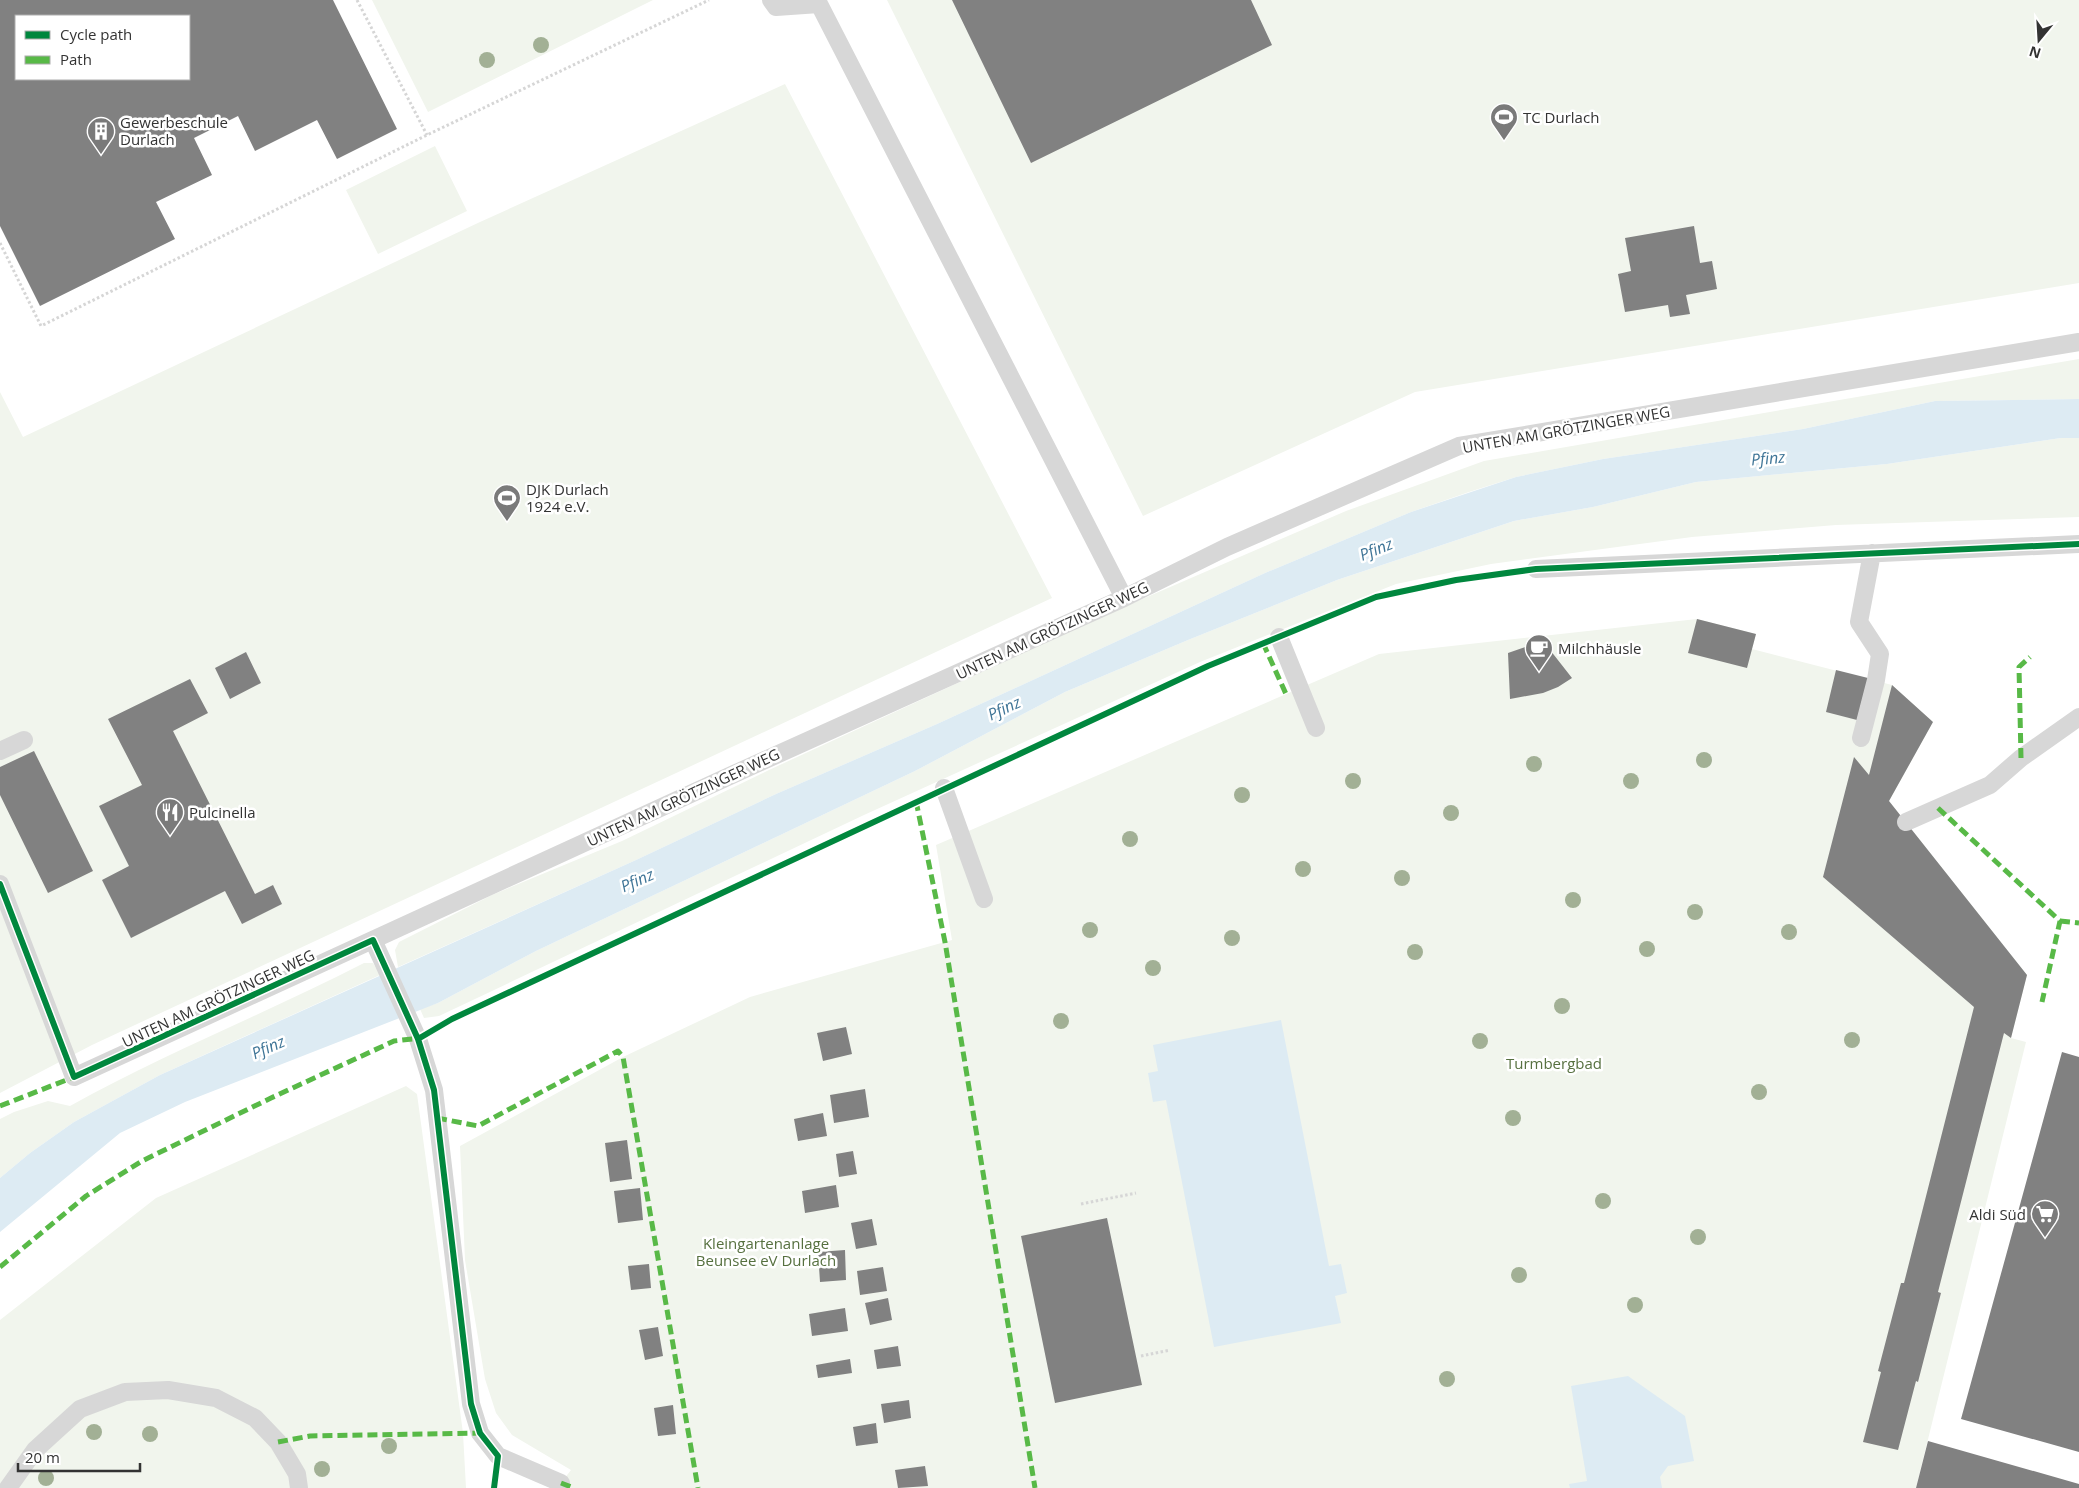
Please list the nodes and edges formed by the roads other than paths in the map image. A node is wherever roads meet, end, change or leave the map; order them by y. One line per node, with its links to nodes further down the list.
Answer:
1 (770, 0): 6 (lane)
2 (2079, 342): 6 (lane, UNTEN AM GRÖTZINGER WEG)
3 (2079, 544): 4 (lane)
4 (1872, 553): 5 (lane); 10 (lane)
5 (1536, 569)
6 (1124, 598): 17 (lane, UNTEN AM GRÖTZINGER WEG)
7 (1279, 637): 9 (lane)
8 (2079, 717): 14 (lane)
9 (1316, 728)
10 (1861, 738)
11 (24, 740): 12 (lane)
12 (0, 751)
13 (944, 788): 16 (lane)
14 (1906, 822)
15 (0, 884): 17 (lane, UNTEN AM GRÖTZINGER WEG)
16 (984, 899)
17 (373, 940): 18 (lane)
18 (561, 1482)
19 (8, 1488): 20 (lane)
20 (300, 1488)

